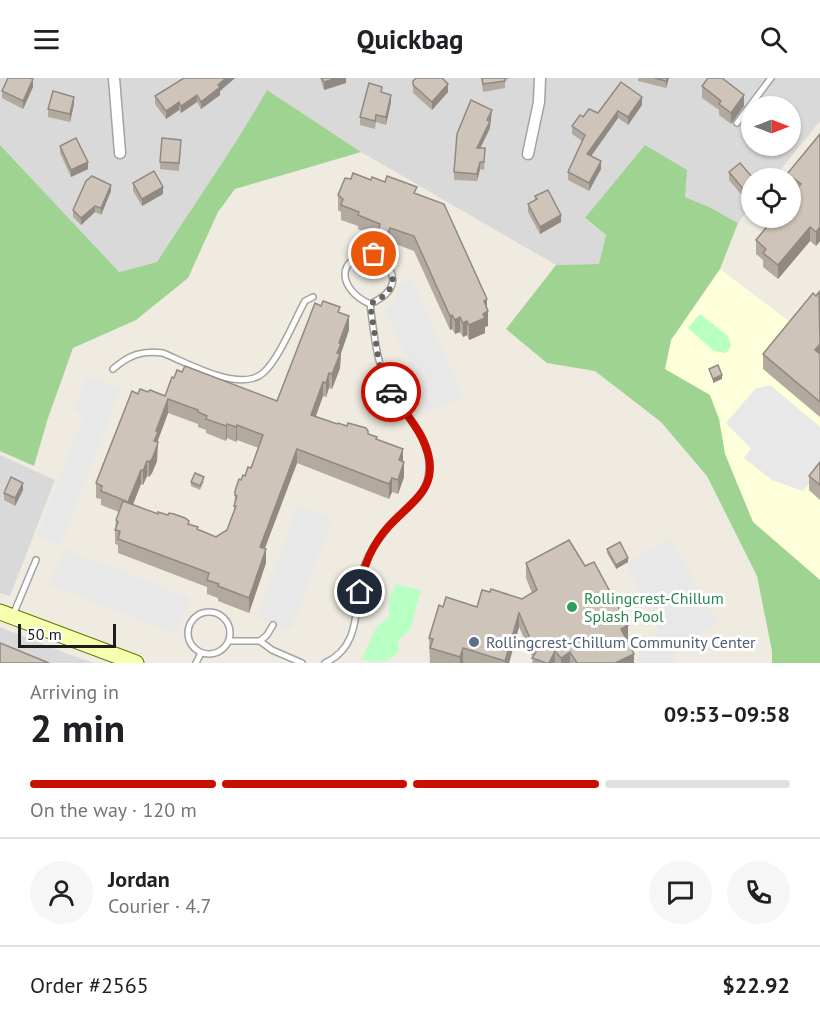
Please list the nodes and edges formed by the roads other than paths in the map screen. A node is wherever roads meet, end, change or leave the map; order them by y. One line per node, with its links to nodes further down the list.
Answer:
1 (114, 78): 5 (street)
2 (540, 78): 6 (street)
3 (771, 78): 4 (lane)
4 (737, 123)
5 (120, 153)
6 (528, 154)
7 (313, 297): 9 (lane)
8 (370, 304): 8 (lane); 11 (lane)
9 (113, 369)
10 (414, 400): 11 (lane)
11 (400, 406): 22 (lane)
12 (36, 560): 13 (lane)
13 (6, 614): 18 (main road)
14 (273, 625): 16 (lane)
15 (229, 640): 16 (lane); 17 (lane); 17 (lane)
16 (260, 641): 21 (lane)
17 (201, 653): 20 (lane)
18 (117, 660): 19 (main road)
19 (136, 663)
20 (196, 663)
21 (302, 663)
22 (325, 663)

